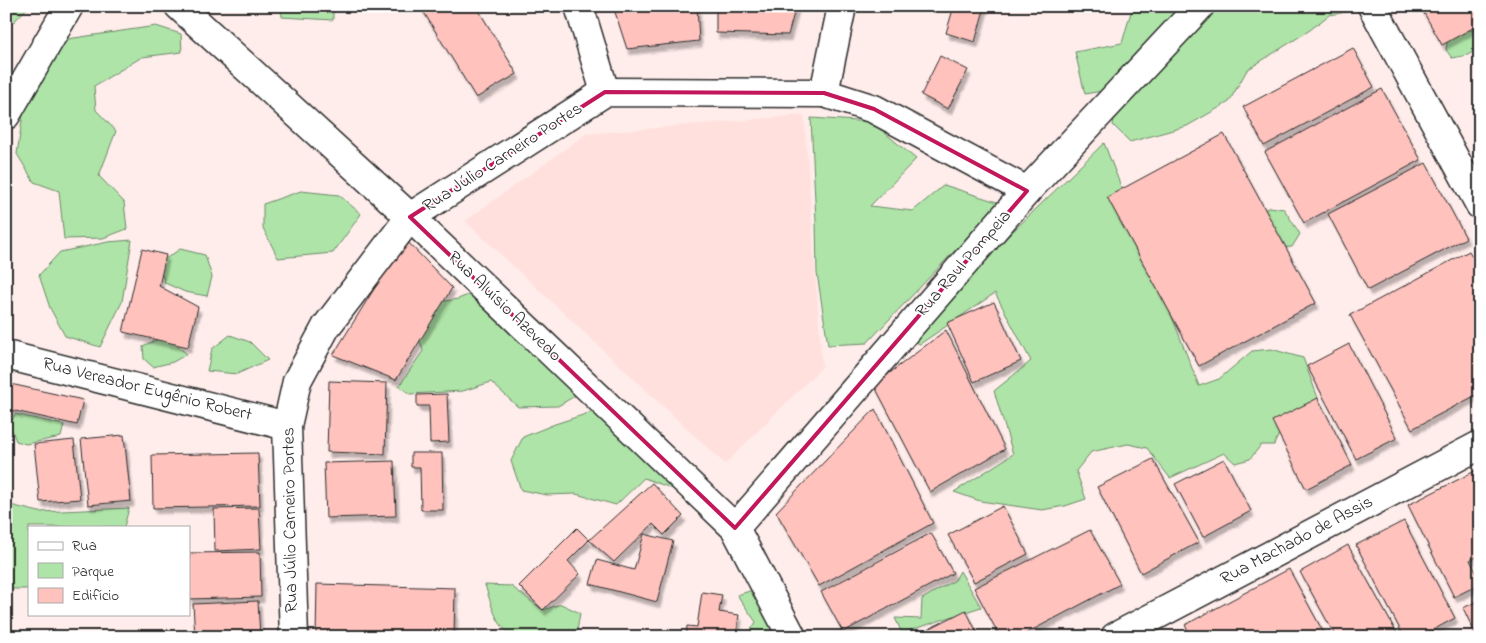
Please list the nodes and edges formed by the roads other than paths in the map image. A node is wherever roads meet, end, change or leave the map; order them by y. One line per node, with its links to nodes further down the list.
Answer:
1 (69, 6): 9 (street)
2 (179, 6): 12 (street, Rua Aluísio Azevedo)
3 (579, 6): 7 (street)
4 (842, 6): 8 (street)
5 (1200, 6): 10 (street, Rua Raul Pompeia)
6 (1372, 6): 11 (street)
7 (605, 92): 8 (street); 12 (street, Rua Júlio Carneiro Portes)
8 (824, 93): 10 (street)
9 (6, 115)
10 (1027, 191): 16 (street, Rua Raul Pompeia)
11 (1480, 205)
12 (410, 217): 14 (street, Rua Júlio Carneiro Portes); 16 (street, Rua Aluísio Azevedo)
13 (6, 355): 14 (street, Rua Vereador Eugênio Robert)
14 (287, 426): 17 (street, Rua Júlio Carneiro Portes)
15 (1480, 445): 19 (street, Rua Machado de Assis)
16 (735, 528): 18 (street, Rua Aluísio Azevedo)
17 (294, 637)
18 (792, 637)
19 (1114, 637)

